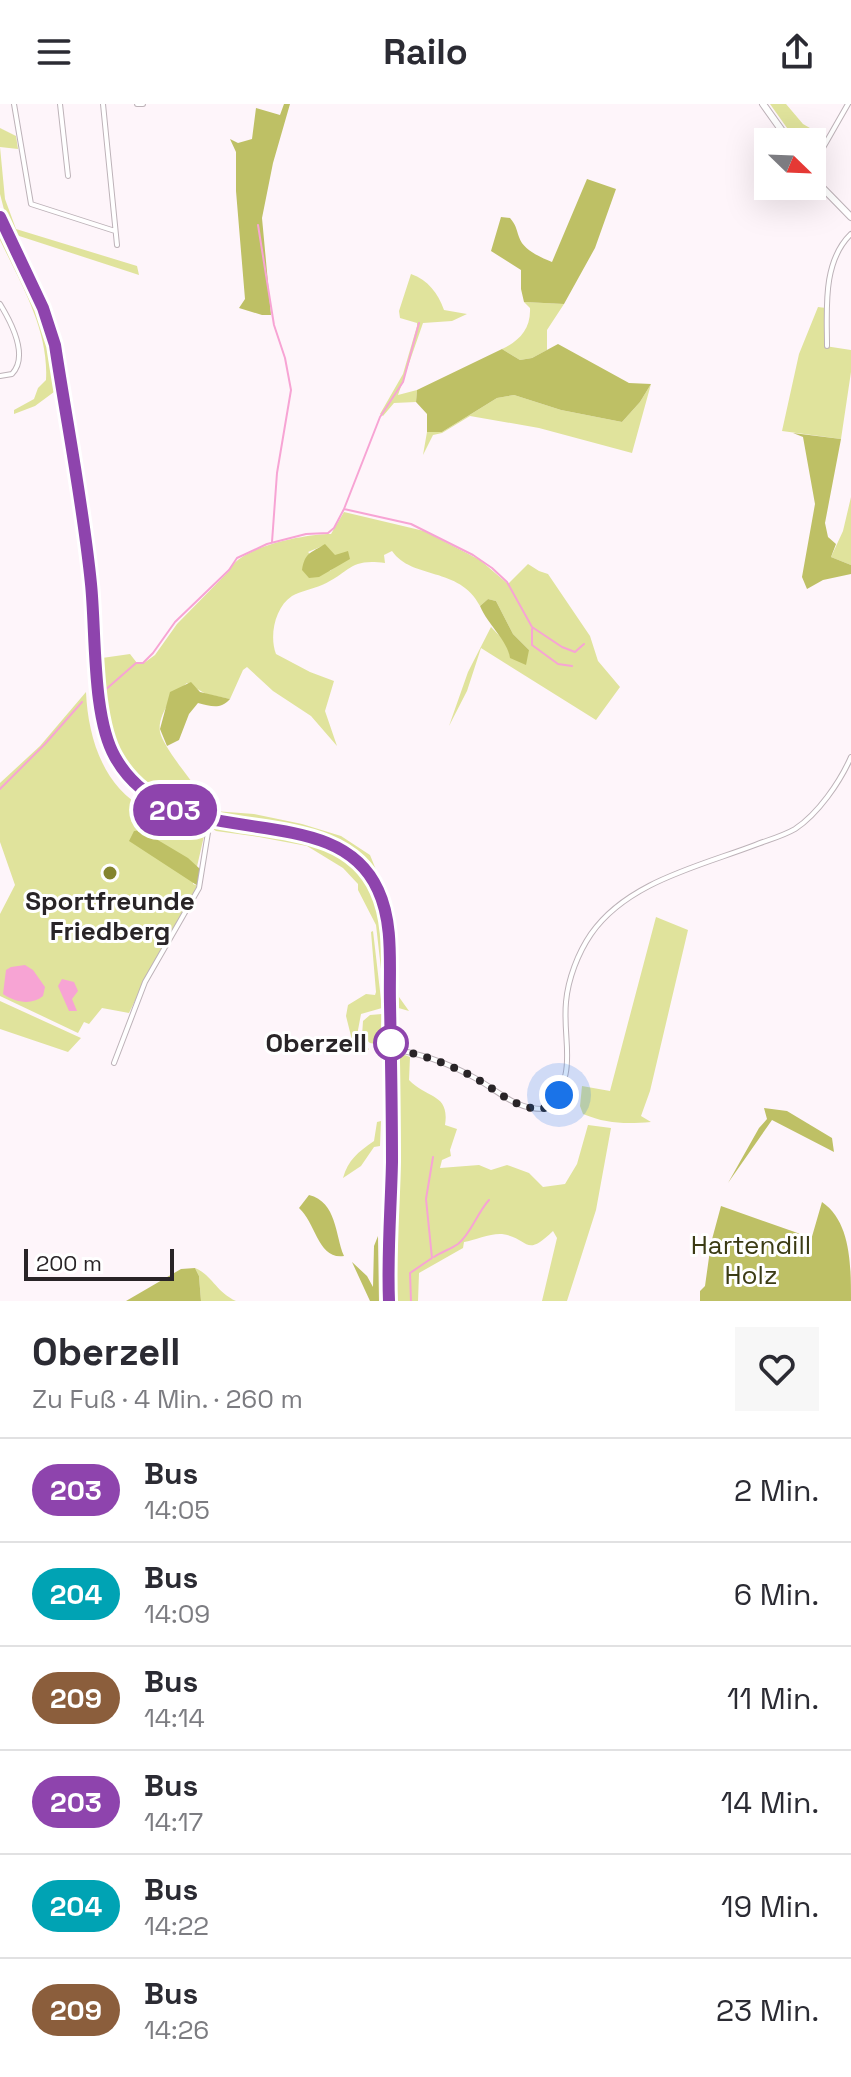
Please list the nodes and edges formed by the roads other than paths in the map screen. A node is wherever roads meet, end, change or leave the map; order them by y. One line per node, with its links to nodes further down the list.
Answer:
1 (14, 104): 12 (street)
2 (60, 104): 8 (street)
3 (103, 104): 12 (street)
4 (763, 104): 6 (main road)
5 (848, 104): 7 (street)
6 (780, 128)
7 (826, 142)
8 (68, 176)
9 (826, 191): 11 (main road)
10 (0, 217): 19 (main road)
11 (851, 217)
12 (115, 231): 14 (street)
13 (851, 234): 16 (street)
14 (117, 245)
15 (0, 304): 17 (street)
16 (827, 346)
17 (0, 376)
18 (851, 757): 20 (street)
19 (210, 820): 20 (main road); 21 (street)
20 (391, 1049): 22 (main road)
21 (114, 1063)
22 (389, 1301)

